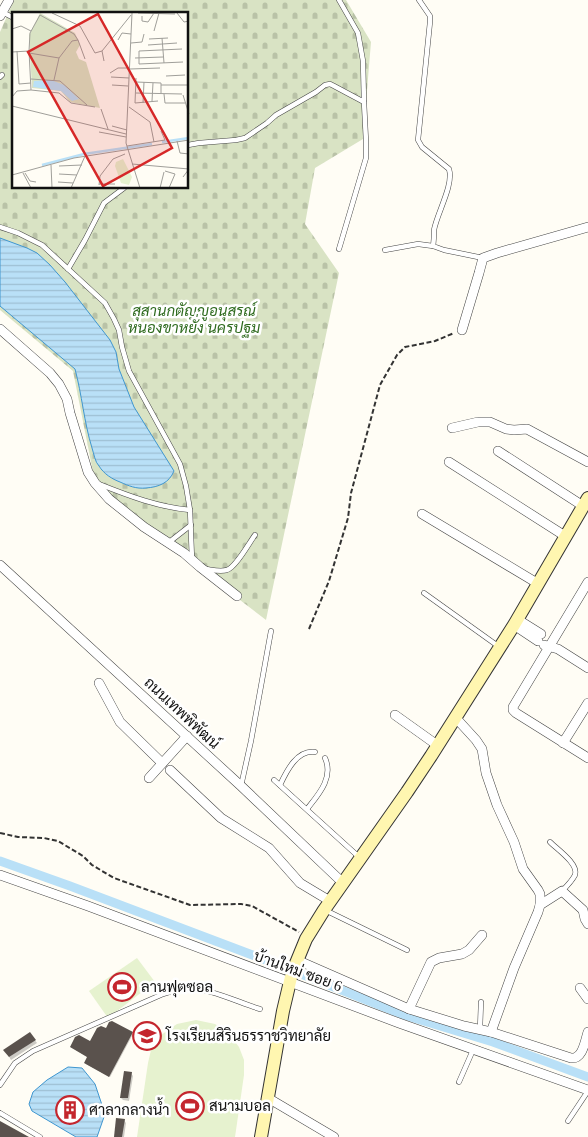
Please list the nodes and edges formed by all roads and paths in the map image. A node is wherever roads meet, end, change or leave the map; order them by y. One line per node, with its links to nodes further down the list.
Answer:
1 (9, 0): 4 (street)
2 (339, 0): 5 (lane)
3 (419, 0): 10 (lane)
4 (1, 14)
5 (364, 102): 6 (lane); 11 (lane)
6 (189, 145)
7 (123, 189): 14 (lane)
8 (0, 226): 14 (lane)
9 (588, 227): 13 (street)
10 (433, 246): 12 (lane); 13 (lane)
11 (339, 249)
12 (385, 250)
13 (483, 258): 16 (street)
14 (68, 269): 23 (lane)
15 (0, 329): 21 (street)
16 (462, 330): 37 (path)
17 (452, 428): 20 (street)
18 (498, 451): 22 (street)
19 (449, 462): 27 (street)
20 (588, 462)
21 (95, 483): 23 (lane); 28 (street)
22 (586, 502): 27 (main road)
23 (190, 510): 25 (lane)
24 (422, 514): 33 (street)
25 (191, 525): 28 (lane); 29 (lane)
26 (255, 535): 31 (lane)
27 (565, 536): 33 (main road)
28 (168, 542): 29 (street)
29 (192, 560): 31 (street)
30 (0, 565): 46 (street, ถนนเทพพิพัฒน์)
31 (200, 567): 35 (street)
32 (588, 582): 39 (street)
33 (538, 583): 36 (main road)
34 (424, 593): 40 (lane)
35 (237, 596)
36 (516, 622): 39 (street); 40 (main road)
37 (309, 629)
38 (270, 631): 57 (lane)
39 (545, 641): 41 (street); 47 (street)
40 (500, 647): 45 (main road)
41 (588, 667)
42 (99, 682): 52 (street)
43 (588, 703): 47 (street)
44 (395, 715): 48 (street)
45 (455, 717): 48 (main road); 66 (street)
46 (187, 736): 52 (street); 57 (street, ถนนเทพพิพัฒน์)
47 (562, 743): 51 (street)
48 (437, 745): 61 (main road)
49 (315, 752): 56 (lane)
50 (325, 758): 58 (lane)
51 (588, 758)
52 (162, 763): 54 (street)
53 (170, 770): 65 (street)
54 (149, 778)
55 (274, 780): 56 (lane)
56 (280, 785): 58 (lane)
57 (241, 786): 63 (street, ถนนเทพพิพัฒน์)
58 (306, 809): 61 (lane)
59 (0, 833): 69 (path)
60 (550, 842): 64 (lane)
61 (360, 858): 63 (main road)
62 (0, 876): 71 (street, บ้านใหม่ ซอย 6)
63 (343, 883): 65 (main road)
64 (562, 891): 66 (street); 67 (street)
65 (327, 905): 69 (main road); 70 (lane)
66 (540, 905): 78 (street)
67 (588, 924)
68 (482, 935): 76 (street)
69 (308, 936): 71 (main road)
70 (407, 950)
71 (293, 970): 76 (street); 80 (street, บ้านใหม่ ซอย 6); 84 (main road)
72 (580, 988): 73 (street)
73 (588, 1000)
74 (481, 1002): 77 (lane)
75 (260, 1009): 82 (lane)
76 (409, 1009): 77 (street)
77 (480, 1029): 78 (street)
78 (492, 1032): 79 (street)
79 (588, 1032)
80 (473, 1050): 81 (lane); 83 (street, บ้านใหม่ ซอย 6)
81 (459, 1082)
82 (0, 1085)
83 (588, 1090): 86 (lane)
84 (268, 1098): 88 (main road); 89 (street)
85 (0, 1113): 87 (lane)
86 (568, 1122)
87 (40, 1137)
88 (261, 1137)
89 (334, 1137)

